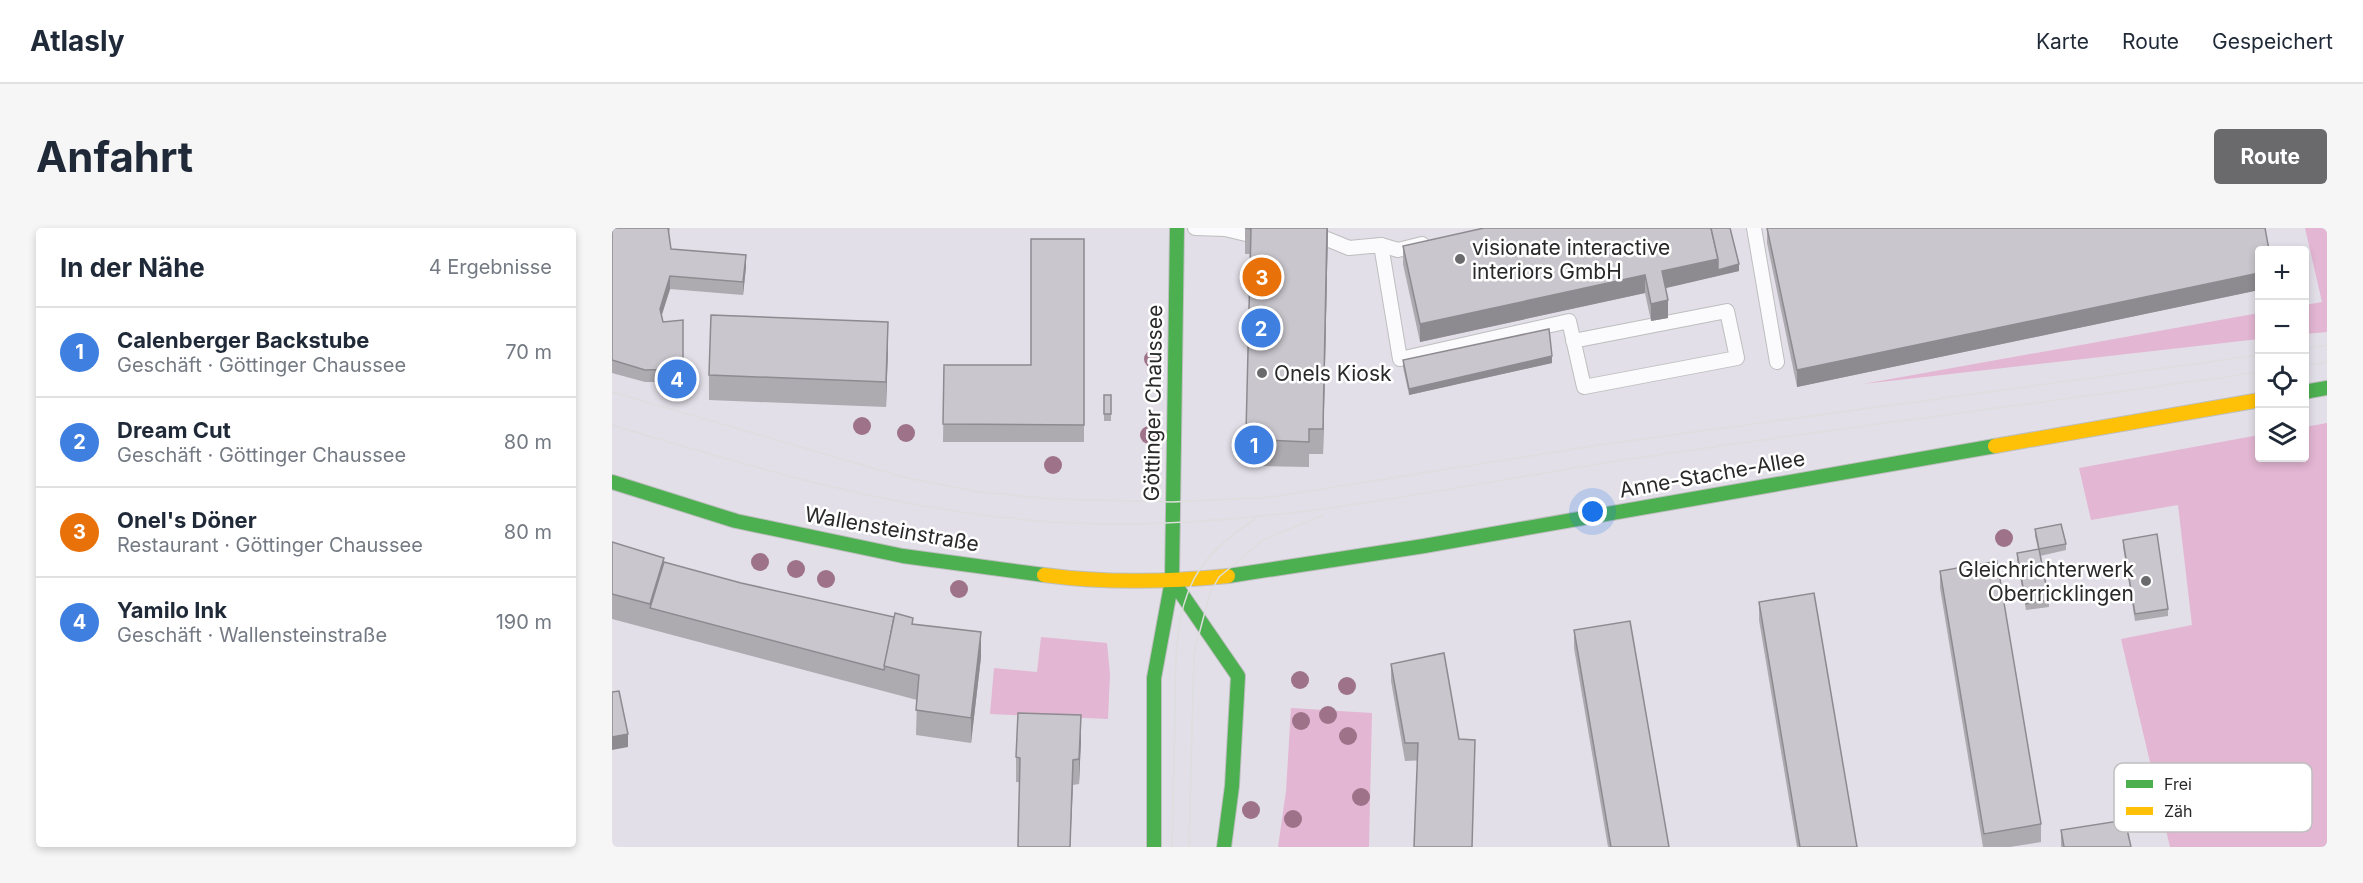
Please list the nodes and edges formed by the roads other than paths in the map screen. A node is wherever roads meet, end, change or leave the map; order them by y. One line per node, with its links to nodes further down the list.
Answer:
1 (1178, 228): 12 (street, Göttinger Chaussee)
2 (1195, 228): 4 (lane)
3 (1754, 228): 9 (lane)
4 (1246, 234)
5 (1327, 239): 7 (lane)
6 (1441, 240): 7 (lane)
7 (1381, 245): 8 (lane)
8 (1573, 341): 8 (lane)
9 (1777, 362)
10 (2255, 401): 12 (street, Anne-Stache-Allee)
11 (612, 482): 12 (street, Wallensteinstraße)
12 (1172, 580): 13 (street, Göttinger Chaussee); 14 (street)
13 (1154, 847)
14 (1224, 847)

